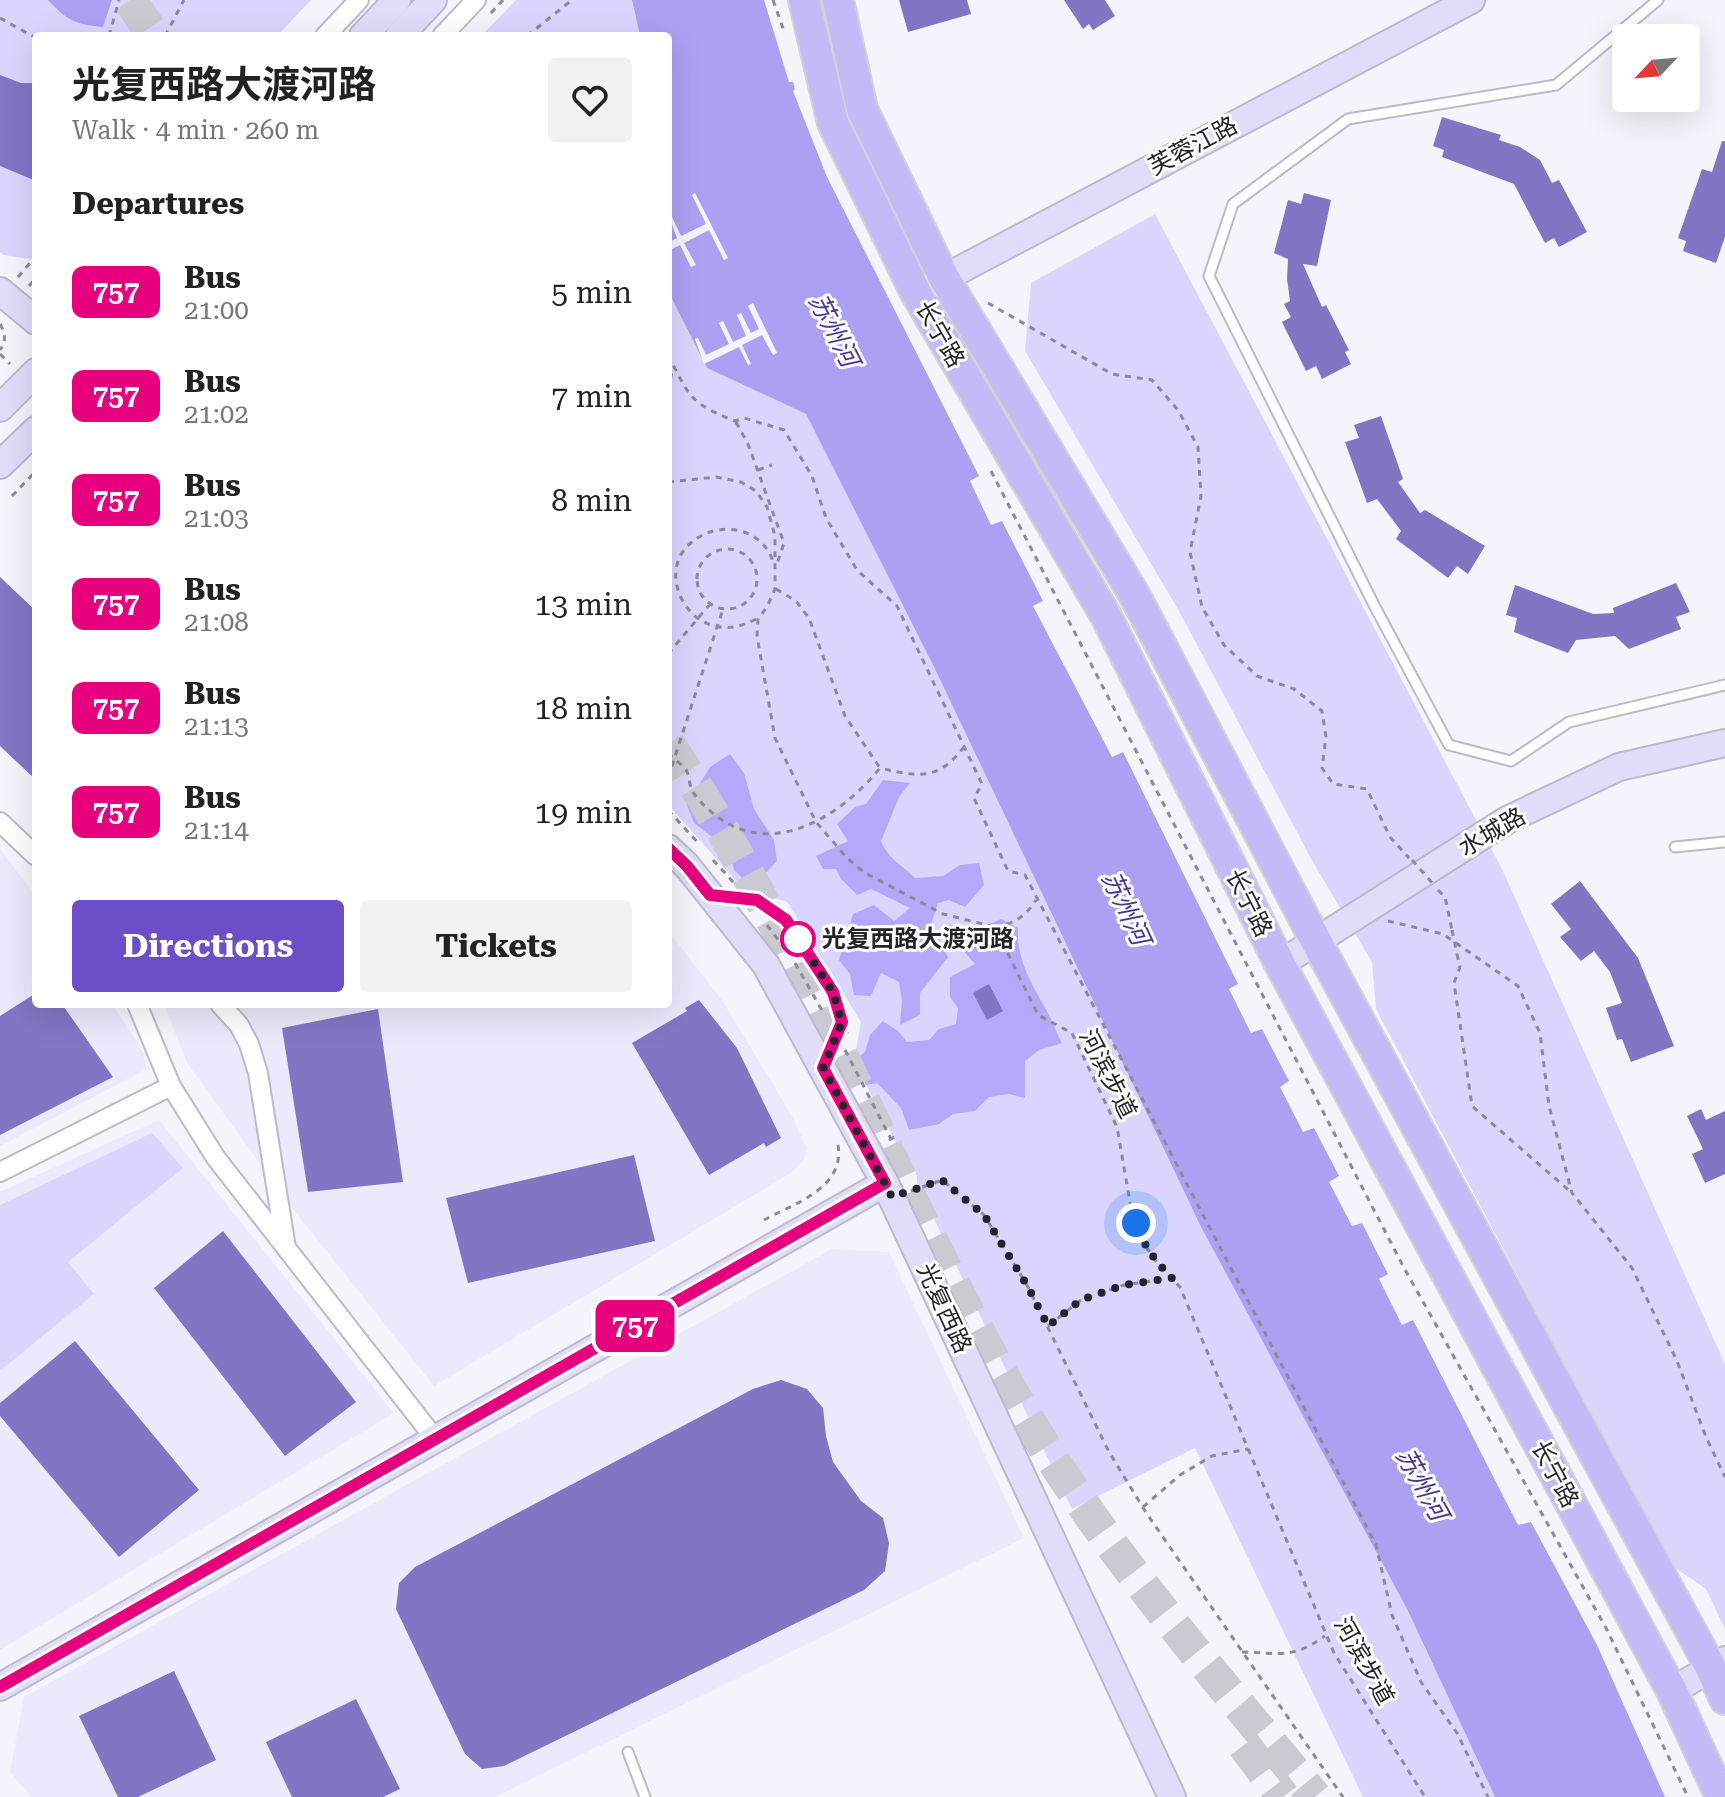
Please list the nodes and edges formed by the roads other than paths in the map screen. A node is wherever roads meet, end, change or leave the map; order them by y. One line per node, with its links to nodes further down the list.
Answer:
1 (359, 0): 9 (street)
2 (397, 0): 10 (street)
3 (433, 0): 11 (street)
4 (476, 0): 12 (street)
5 (804, 0): 15 (main road, 长宁路)
6 (838, 0): 13 (main road, 长宁路)
7 (1471, 0): 13 (street, 芙蓉江路)
8 (1658, 0): 21 (lane)
9 (329, 32)
10 (367, 32)
11 (403, 32)
12 (446, 32)
13 (944, 278): 15 (street, 芙蓉江路); 29 (main road, 长宁路)
14 (2, 293): 16 (street)
15 (916, 293): 30 (main road, 长宁路)
16 (32, 318)
17 (32, 376): 18 (street)
18 (0, 408)
19 (32, 434): 20 (street)
20 (0, 465)
21 (1725, 685)
22 (1725, 743): 29 (street, 水城路)
23 (0, 822): 26 (street)
24 (1725, 842): 25 (lane)
25 (1675, 847)
26 (32, 852)
27 (672, 852): 28 (street, 光复西路)
28 (710, 895): 33 (street, 光复西路); 33 (lane)
29 (1316, 941): 30 (street, 水城路); 39 (main road, 长宁路)
30 (1280, 964): 41 (main road, 长宁路)
31 (139, 1008): 34 (street)
32 (224, 1008): 37 (street)
33 (823, 1068): 36 (street, 光复西路)
34 (171, 1086): 35 (street); 37 (street)
35 (0, 1172)
36 (888, 1190): 38 (street); 45 (street, 光复西路)
37 (286, 1250): 38 (street)
38 (436, 1440): 40 (street)
39 (1718, 1664): 41 (street); 42 (main road, 长宁路)
40 (0, 1687)
41 (1672, 1691): 46 (main road, 长宁路)
42 (1725, 1699)
43 (628, 1752): 44 (lane)
44 (645, 1797)
45 (1172, 1797)
46 (1721, 1797)

